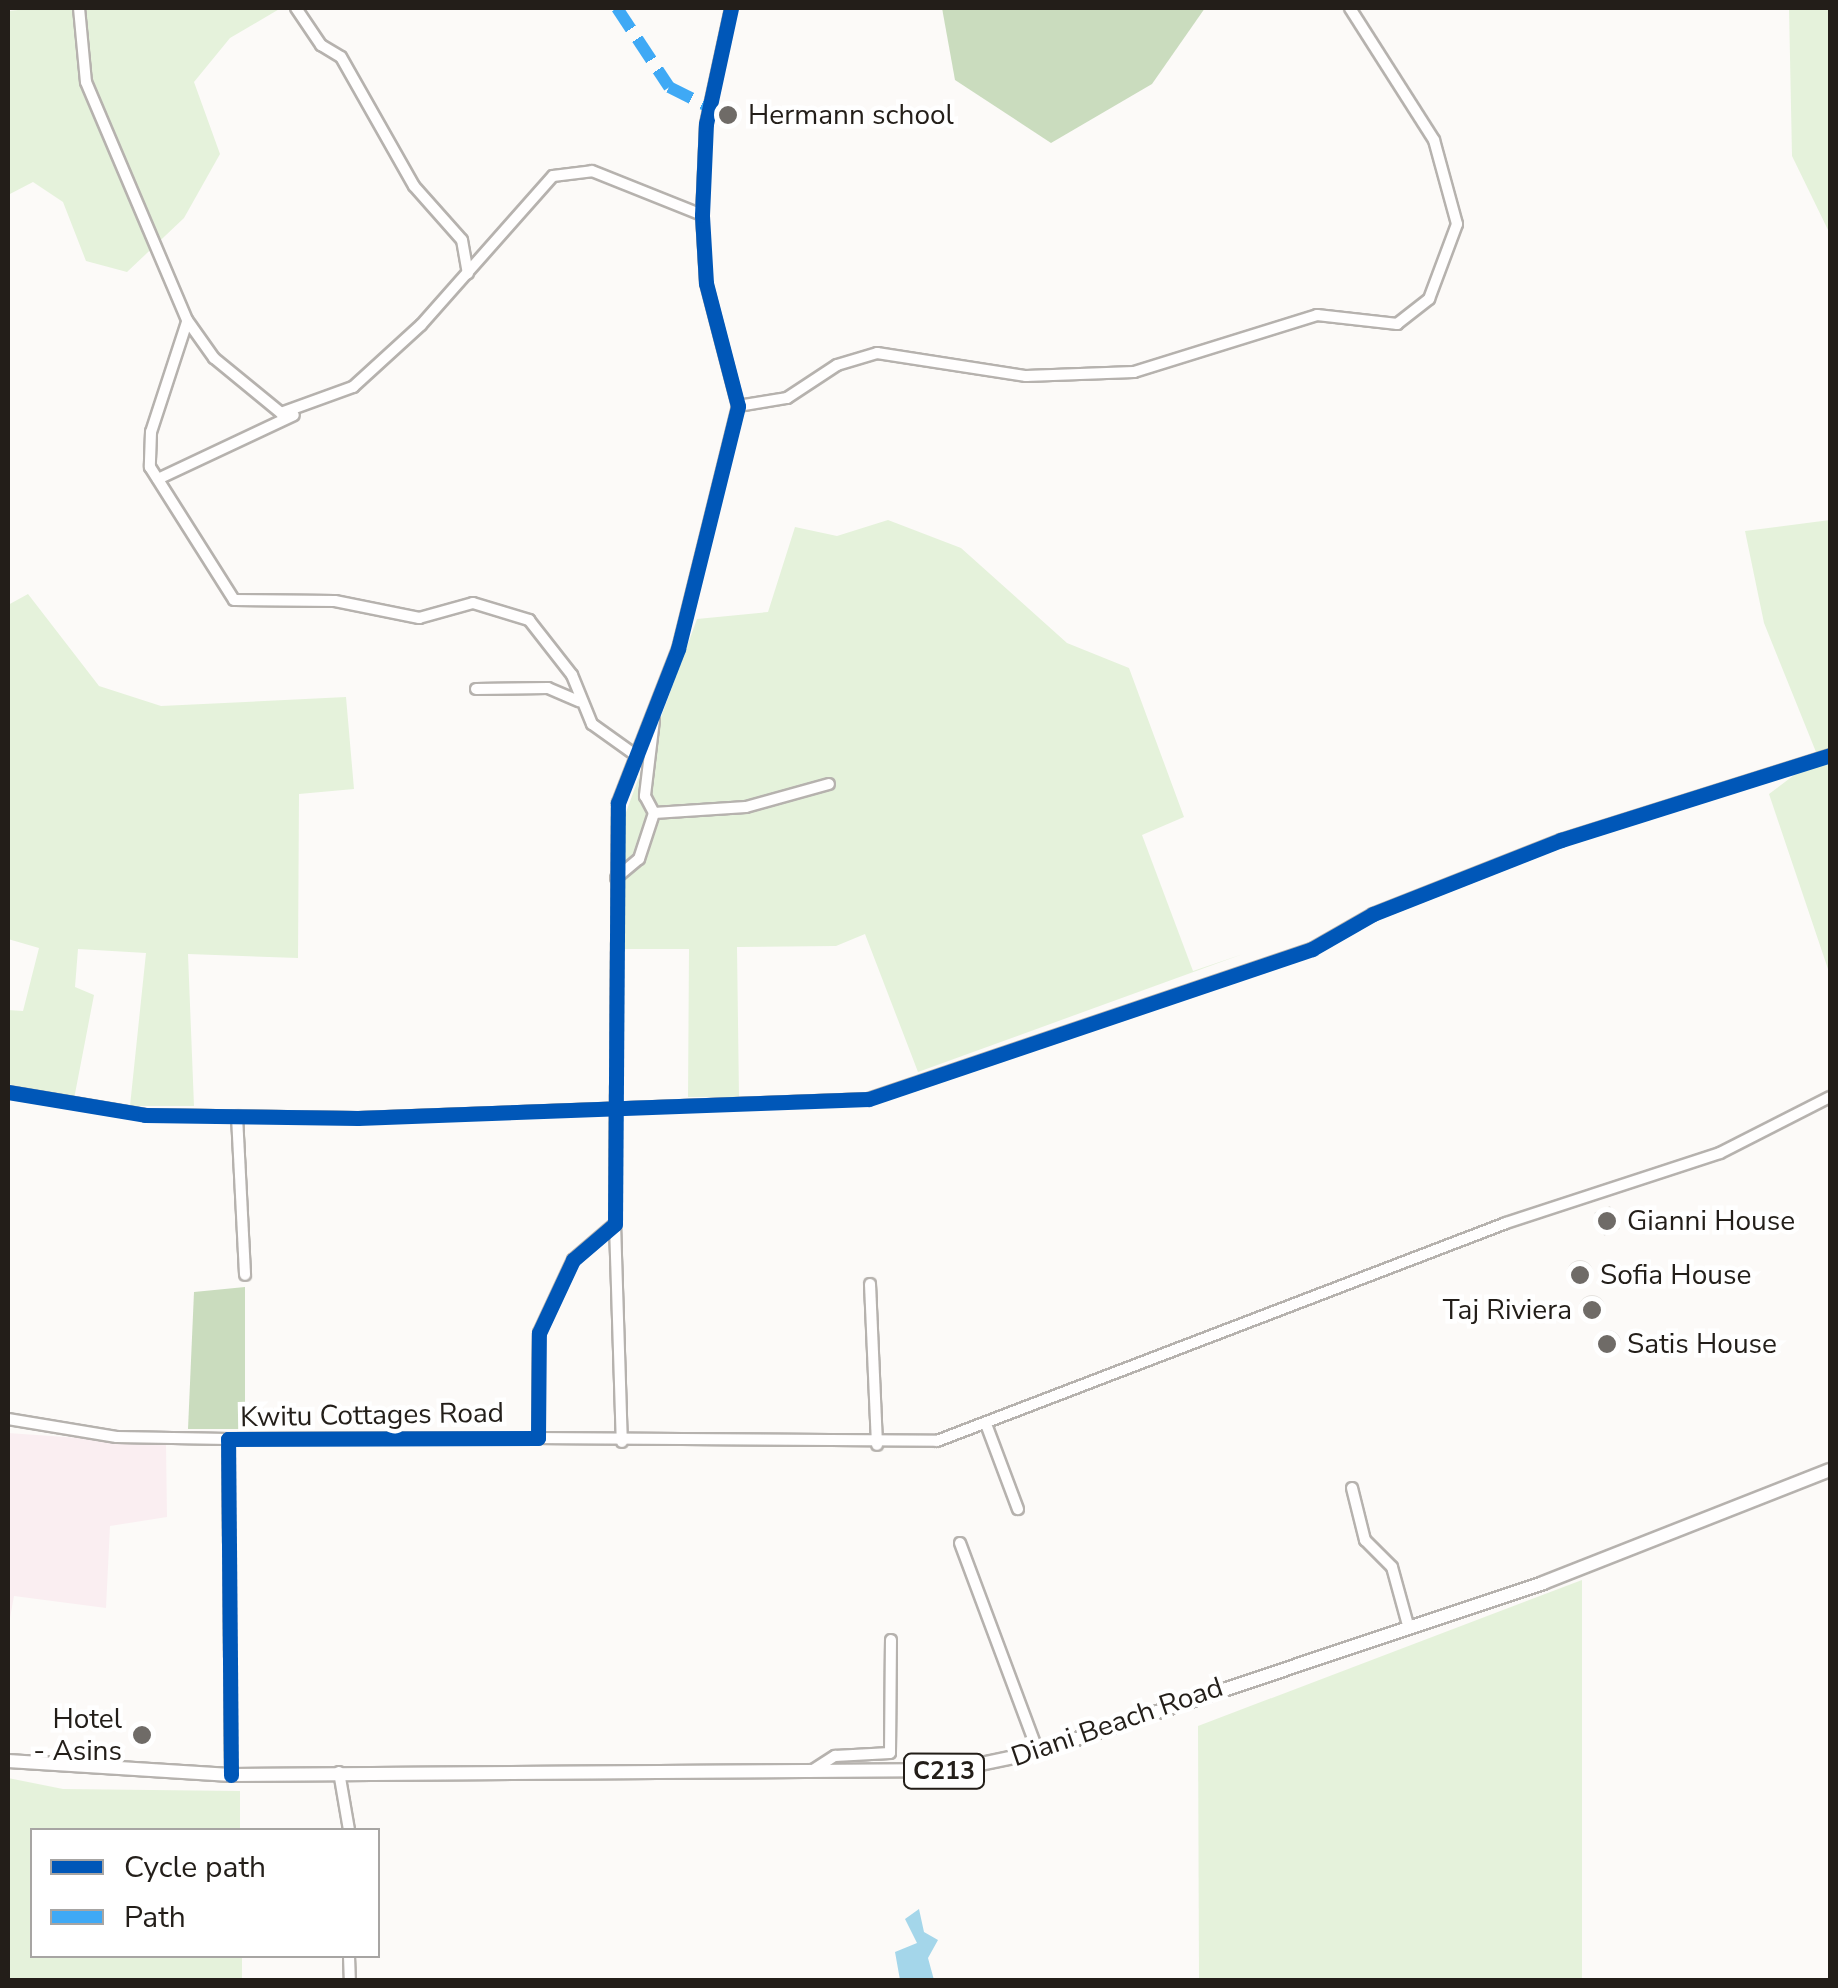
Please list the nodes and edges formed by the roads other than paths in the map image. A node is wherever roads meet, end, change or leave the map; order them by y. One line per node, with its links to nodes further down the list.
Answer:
1 (79, 8): 7 (street)
2 (296, 8): 6 (street)
3 (732, 8): 5 (street)
4 (1350, 8): 8 (street)
5 (702, 215): 6 (street); 8 (street)
6 (468, 273): 9 (street)
7 (188, 320): 9 (street); 10 (street)
8 (738, 406): 13 (street)
9 (303, 409): 10 (street)
10 (158, 479): 12 (street)
11 (476, 689): 12 (street)
12 (579, 701): 14 (street)
13 (656, 709): 14 (street); 17 (street)
14 (634, 754): 18 (street)
15 (1830, 756): 21 (street)
16 (829, 784): 17 (street)
17 (654, 813): 18 (street)
18 (616, 878): 21 (street)
19 (8, 1092): 22 (street)
20 (1830, 1097): 27 (street, Kwitu Cottages Road)
21 (617, 1107): 22 (street); 23 (street)
22 (237, 1116): 24 (street)
23 (615, 1224): 28 (street); 30 (street)
24 (245, 1275)
25 (870, 1284): 31 (street)
26 (8, 1419): 29 (street)
27 (986, 1424): 31 (street, Kwitu Cottages Road); 34 (street)
28 (537, 1432): 29 (street, Kwitu Cottages Road); 30 (street, Kwitu Cottages Road)
29 (228, 1439): 42 (street, Kwitu Cottages Road)
30 (622, 1442): 31 (street, Kwitu Cottages Road)
31 (877, 1445)
32 (1830, 1470): 36 (main road, Diani Beach Road / C213)
33 (1352, 1488): 36 (street)
34 (1018, 1509)
35 (960, 1542): 38 (street)
36 (1408, 1624): 38 (main road, Diani Beach Road / C213)
37 (891, 1640): 41 (street)
38 (1038, 1752): 41 (main road, Diani Beach Road / C213)
39 (8, 1761): 42 (main road, Diani Beach Road / C213)
40 (339, 1772): 41 (main road, Diani Beach Road / C213); 42 (main road, Diani Beach Road / C213); 43 (street)
41 (810, 1773)
42 (232, 1775)
43 (349, 1828)

